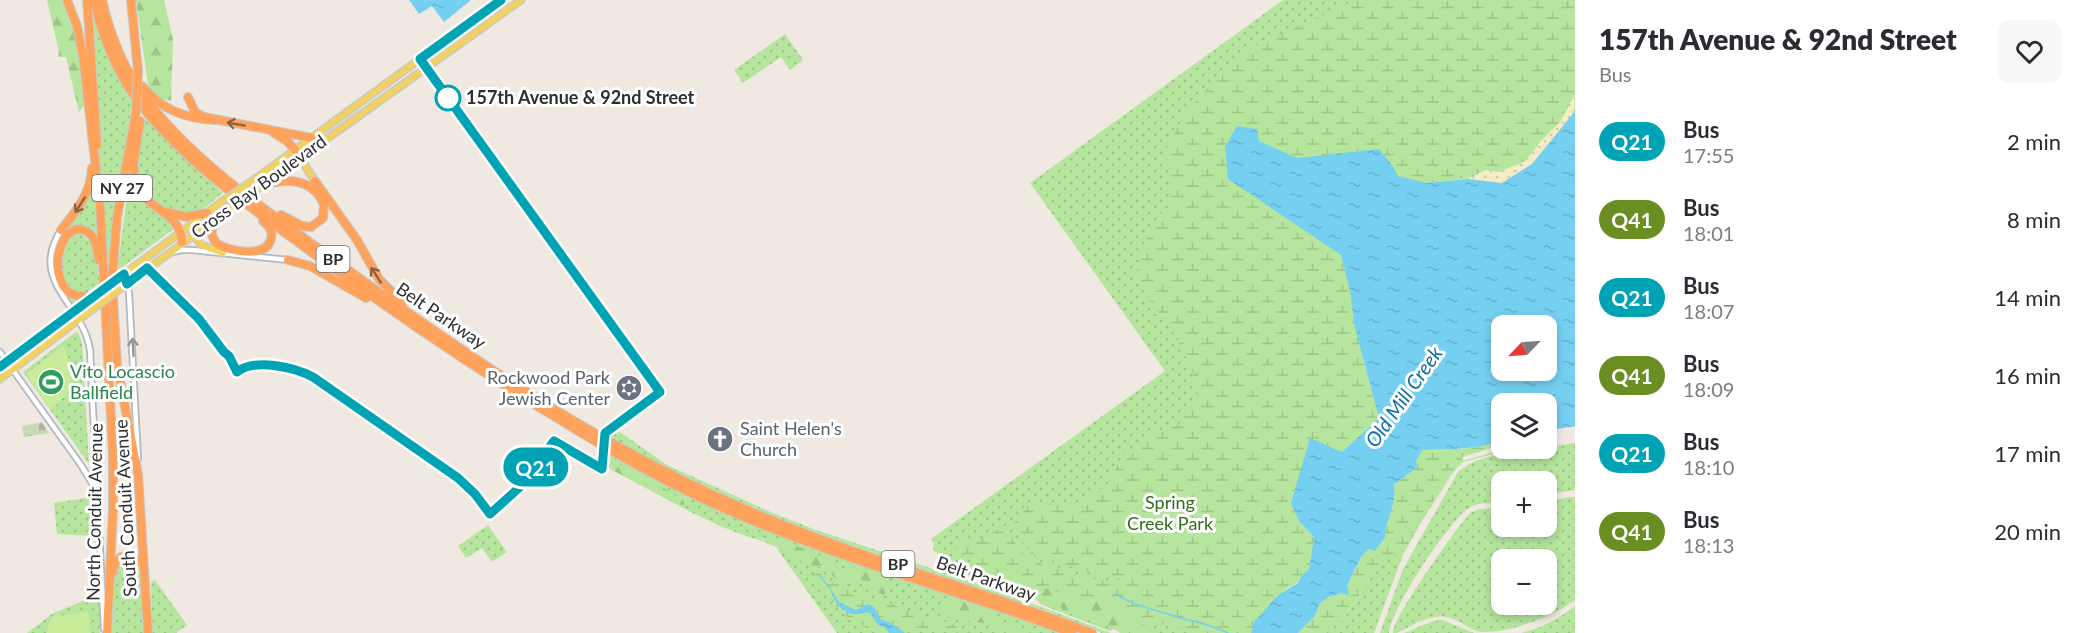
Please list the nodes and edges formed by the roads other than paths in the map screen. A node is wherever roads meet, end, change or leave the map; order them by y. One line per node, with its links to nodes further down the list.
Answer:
1 (67, 0): 14 (highway, North Conduit Avenue / NY 27)
2 (87, 0): 22 (highway)
3 (94, 0): 21 (highway, Belt Parkway / BP)
4 (102, 0): 11 (highway); 20 (highway, Belt Parkway / BP)
5 (131, 0): 10 (highway, NY 27, bridge)
6 (501, 0): 8 (main road, Cross Bay Boulevard)
7 (521, 0): 9 (main road, Cross Bay Boulevard)
8 (420, 59): 9 (main road); 15 (main road, Cross Bay Boulevard)
9 (378, 101): 17 (main road, Cross Bay Boulevard)
10 (138, 115): 23 (highway); 49 (highway, NY 27)
11 (182, 115): 12 (highway); 12 (highway)
12 (214, 120): 13 (highway, one-way to 12)
13 (258, 128): 15 (highway); 16 (highway)
14 (91, 134): 22 (highway, North Conduit Avenue / NY 27); 27 (highway, one-way to 27)
15 (312, 138): 16 (main road, Cross Bay Boulevard)
16 (295, 150): 17 (main road); 25 (main road, Cross Bay Boulevard, bridge)
17 (300, 158): 18 (main road); 19 (main road, Cross Bay Boulevard)
18 (315, 181): 41 (highway, one-way to 18)
19 (262, 185): 20 (highway); 24 (main road, Cross Bay Boulevard, bridge)
20 (236, 186): 41 (highway, Belt Parkway / BP)
21 (227, 188): 24 (highway); 40 (highway, Belt Parkway / BP)
22 (100, 204): 35 (highway, North Conduit Avenue / NY 27)
23 (161, 210): 25 (highway); 28 (highway)
24 (226, 212): 29 (main road, Cross Bay Boulevard)
25 (207, 213): 26 (main road, Cross Bay Boulevard)
26 (190, 225): 28 (main road, Cross Bay Boulevard); 29 (main road)
27 (61, 230): 38 (street, North Conduit Avenue)
28 (181, 231): 30 (highway); 34 (main road, Cross Bay Boulevard)
29 (192, 235): 30 (main road, Cross Bay Boulevard); 31 (main road)
30 (182, 242): 32 (main road, Cross Bay Boulevard)
31 (223, 253): 32 (street); 33 (street)
32 (166, 254): 36 (main road, Cross Bay Boulevard)
33 (288, 261): 40 (highway)
34 (121, 276): 36 (street, South Conduit Avenue / NY 27); 37 (main road, Cross Bay Boulevard, bridge)
35 (104, 284): 37 (highway); 52 (highway, North Conduit Avenue / NY 27)
36 (127, 284): 39 (main road, Cross Bay Boulevard, bridge); 49 (street, South Conduit Avenue / NY 27, one-way to 36)
37 (95, 295): 38 (main road, Cross Bay Boulevard)
38 (74, 312): 39 (street, North Conduit Avenue); 43 (main road, Cross Bay Boulevard)
39 (79, 320): 45 (main road, Cross Bay Boulevard); 50 (street, North Conduit Avenue)
40 (414, 326): 47 (highway, Belt Parkway / BP)
41 (433, 330): 47 (highway, Belt Parkway / BP)
42 (0, 352): 43 (street)
43 (7, 362): 44 (main road, Cross Bay Boulevard); 45 (street)
44 (0, 367)
45 (12, 369): 46 (main road, Cross Bay Boulevard); 50 (street)
46 (0, 379)
47 (588, 434): 48 (highway, Belt Parkway / BP)
48 (610, 446): 55 (highway, Belt Parkway / BP); 56 (highway, Belt Parkway / BP)
49 (138, 474): 51 (highway, South Conduit Avenue / NY 27)
50 (98, 493): 53 (street, North Conduit Avenue)
51 (143, 564): 52 (highway); 54 (highway, South Conduit Avenue / NY 27)
52 (108, 590): 53 (highway, North Conduit Avenue / NY 27)
53 (106, 633)
54 (148, 633)
55 (1071, 633)
56 (1092, 633)

